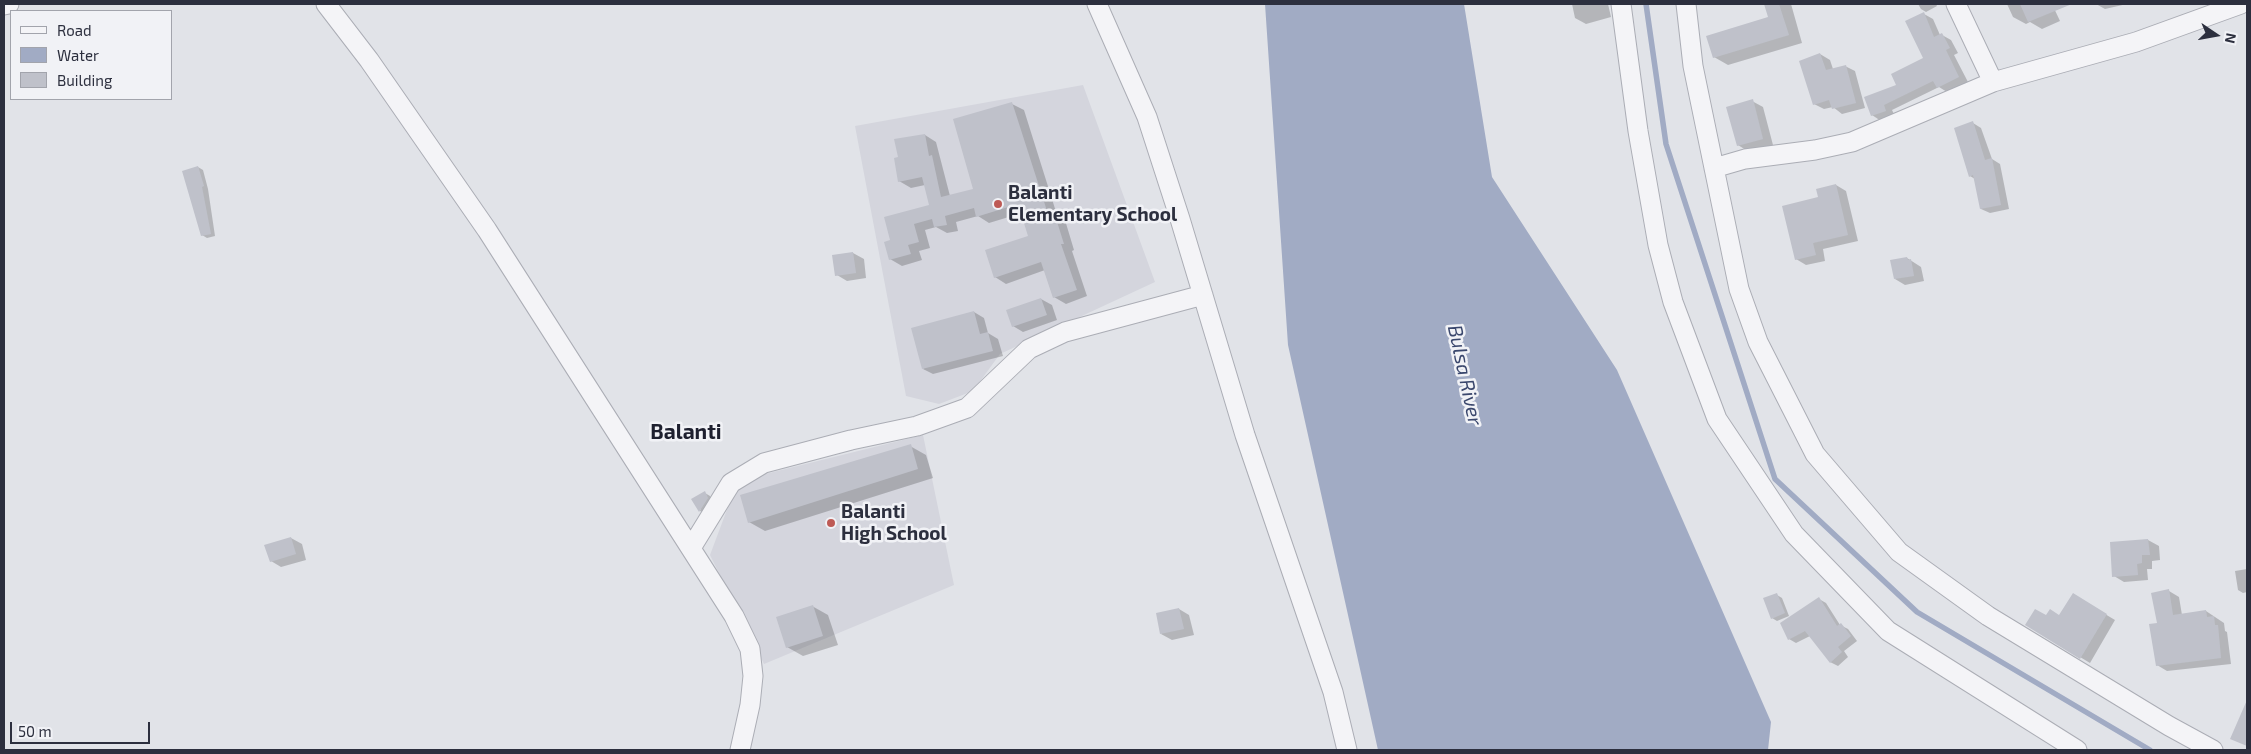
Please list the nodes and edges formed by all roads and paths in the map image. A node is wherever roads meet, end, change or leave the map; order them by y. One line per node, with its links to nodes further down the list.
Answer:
1 (9, 4): 8 (street)
2 (326, 4): 12 (street)
3 (1097, 4): 11 (street)
4 (1621, 4): 15 (street)
5 (1686, 4): 10 (street)
6 (1956, 4): 9 (street)
7 (2241, 4): 9 (street)
8 (4, 5)
9 (1993, 82): 10 (street)
10 (1714, 168): 16 (street)
11 (1203, 295): 12 (street); 14 (street)
12 (691, 548): 13 (street)
13 (740, 750)
14 (1347, 750)
15 (2077, 750)
16 (2213, 750)

